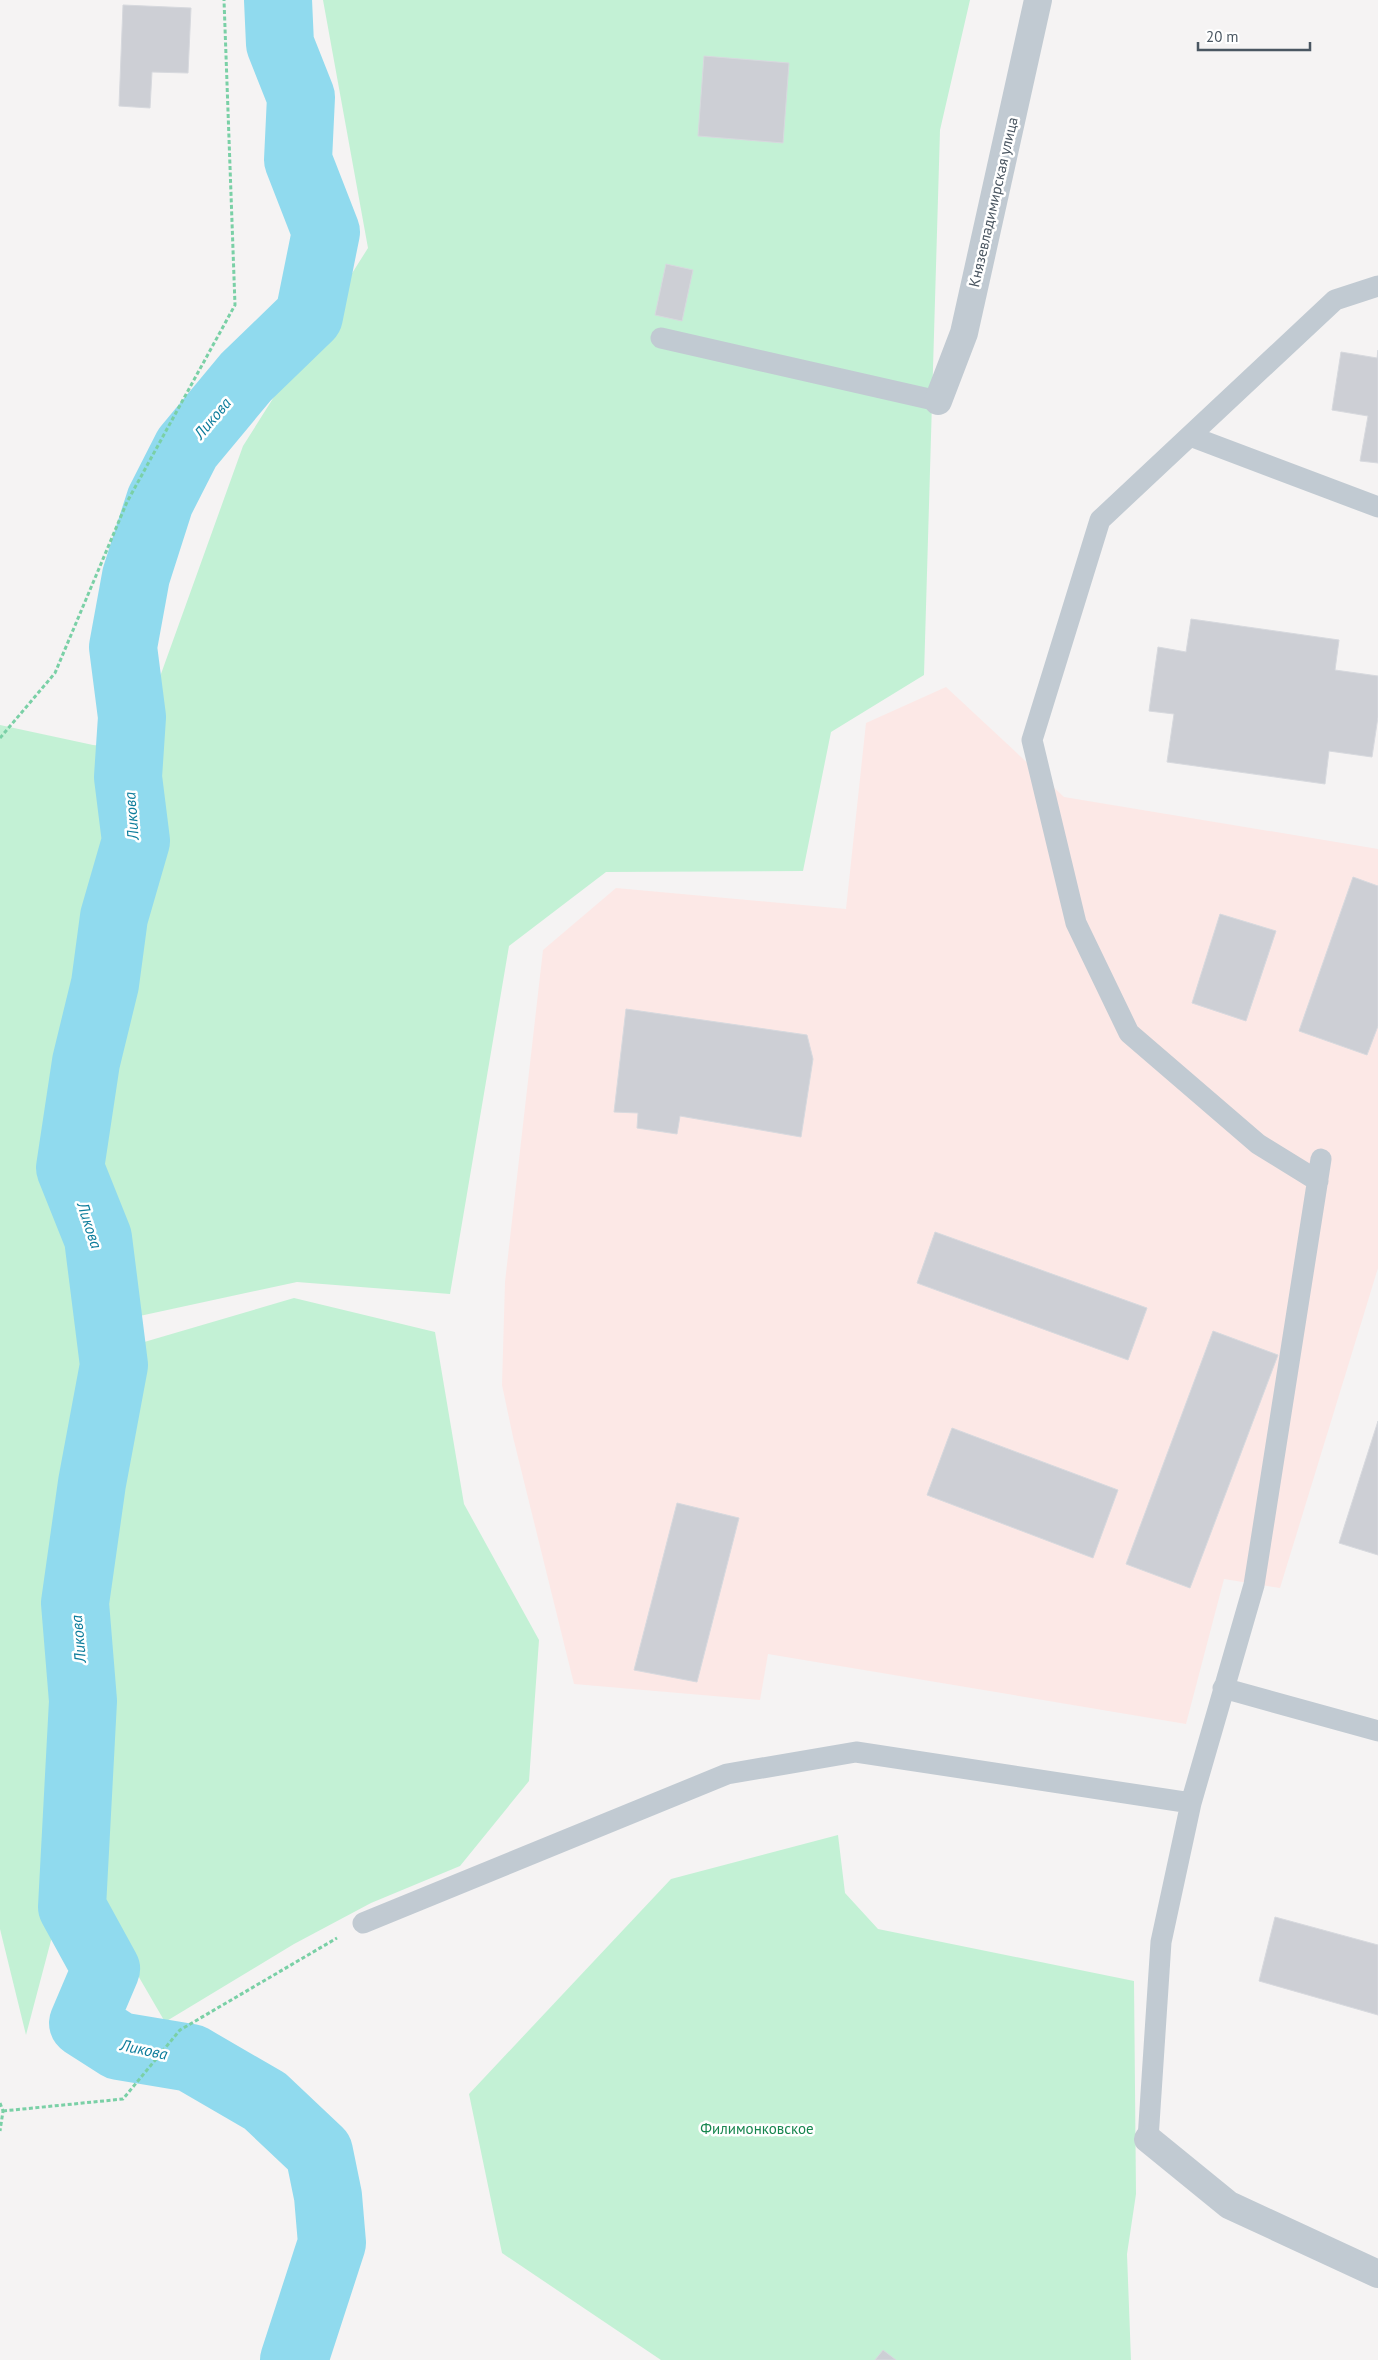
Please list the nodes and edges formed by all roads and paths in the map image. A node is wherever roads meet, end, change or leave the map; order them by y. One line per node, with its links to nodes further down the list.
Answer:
1 (224, 0): 8 (path)
2 (1038, 0): 5 (street, Князевладимирская улица)
3 (1378, 286): 6 (lane)
4 (661, 338): 5 (lane)
5 (938, 401)
6 (1190, 436): 7 (lane); 10 (lane)
7 (1378, 507)
8 (0, 738)
9 (1322, 1159): 10 (lane)
10 (1318, 1181): 11 (lane)
11 (1223, 1688): 12 (lane); 13 (lane)
12 (1378, 1731)
13 (1191, 1803): 14 (lane); 18 (lane)
14 (363, 1923): 16 (path)
15 (0, 2103): 16 (path)
16 (3, 2111): 17 (path)
17 (0, 2132)
18 (1148, 2139): 19 (street)
19 (1378, 2274)

